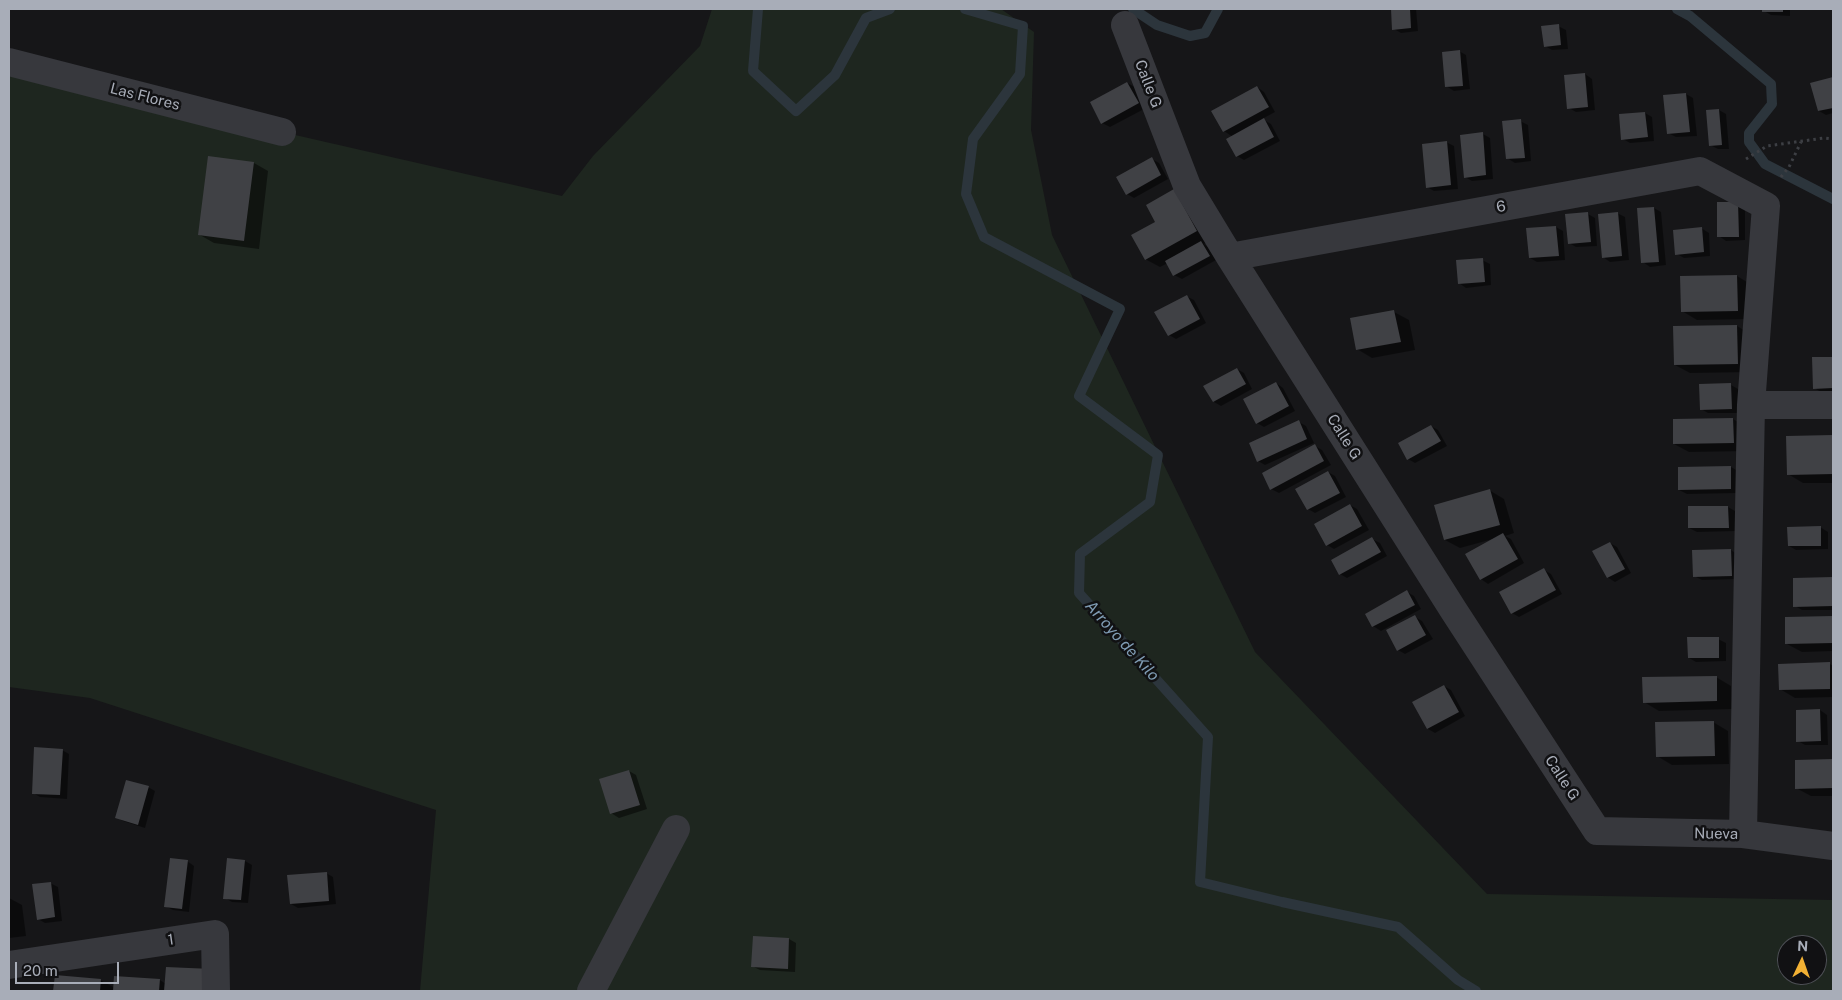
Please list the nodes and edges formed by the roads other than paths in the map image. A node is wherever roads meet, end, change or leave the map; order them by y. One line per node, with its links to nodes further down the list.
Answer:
1 (1125, 25): 4 (street, Calle G)
2 (9, 62): 3 (street, Las Flores)
3 (282, 132)
4 (1230, 257): 5 (street, 6); 8 (street, Calle G)
5 (1751, 405): 6 (street); 9 (street)
6 (1833, 405)
7 (676, 829): 13 (street)
8 (1597, 831): 9 (street, Nueva)
9 (1744, 834): 10 (street, Nueva)
10 (1833, 846)
11 (9, 965): 12 (street, 1)
12 (216, 991)
13 (591, 991)

